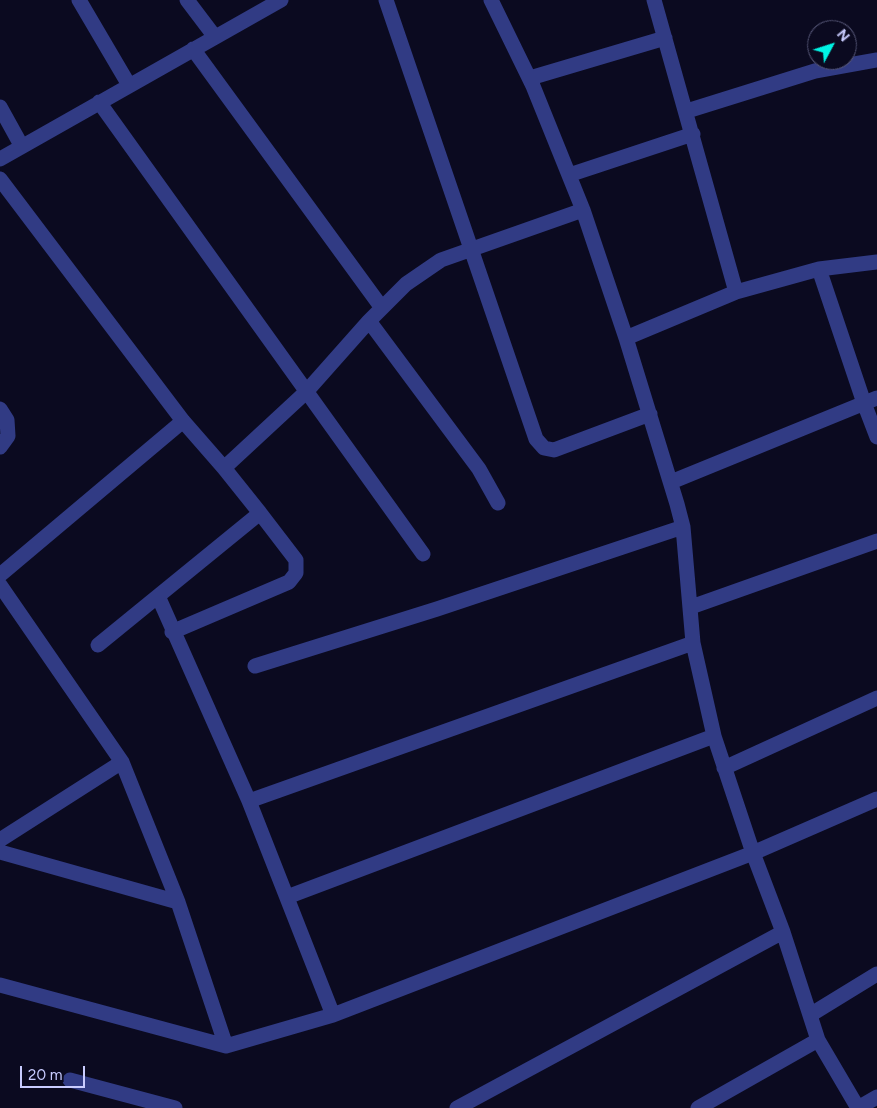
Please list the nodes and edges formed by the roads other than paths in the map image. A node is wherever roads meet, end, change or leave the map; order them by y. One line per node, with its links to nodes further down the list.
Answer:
1 (78, 0): 12 (street)
2 (187, 0): 7 (street)
3 (281, 0): 7 (street)
4 (386, 0): 22 (street)
5 (491, 0): 11 (street)
6 (658, 1): 8 (street)
7 (215, 37): 9 (street)
8 (665, 38): 11 (street); 15 (street)
9 (193, 49): 12 (street); 26 (street)
10 (877, 60): 15 (street)
11 (530, 78): 19 (street)
12 (129, 85): 13 (street)
13 (99, 102): 17 (street); 29 (street)
14 (0, 108): 17 (street)
15 (687, 111): 16 (street)
16 (693, 134): 19 (street); 25 (street)
17 (21, 145): 18 (street)
18 (0, 159)
19 (569, 175): 21 (street)
20 (0, 179): 33 (street)
21 (583, 210): 22 (street); 28 (street)
22 (472, 251): 26 (street); 32 (street)
23 (877, 262): 24 (street)
24 (820, 269): 25 (street); 30 (street)
25 (736, 292): 28 (street)
26 (382, 308): 27 (street)
27 (369, 321): 29 (street); 38 (street)
28 (626, 338): 32 (street)
29 (306, 392): 36 (street); 42 (street)
30 (870, 400): 34 (street); 37 (street)
31 (0, 409): 35 (street)
32 (650, 414): 37 (street)
33 (183, 421): 36 (street); 43 (street)
34 (877, 436)
35 (0, 447)
36 (224, 468): 39 (street)
37 (671, 482): 40 (street)
38 (498, 503)
39 (260, 513): 45 (street); 47 (street)
40 (683, 527): 46 (street); 50 (street)
41 (877, 541): 46 (street)
42 (423, 554)
43 (0, 575)
44 (0, 585): 53 (street)
45 (158, 596): 47 (street); 49 (street)
46 (691, 607): 48 (street)
47 (172, 632): 56 (street)
48 (694, 643): 52 (street); 56 (street)
49 (98, 645)
50 (255, 666)
51 (877, 698): 54 (street)
52 (714, 736): 54 (street); 60 (street)
53 (122, 762): 57 (street); 61 (street)
54 (724, 768): 59 (street)
55 (877, 799): 59 (street)
56 (248, 801): 60 (street)
57 (0, 840)
58 (0, 852): 61 (street)
59 (753, 854): 62 (street); 65 (street)
60 (287, 897): 65 (street)
61 (178, 902): 68 (street)
62 (783, 932): 66 (street); 73 (street)
63 (877, 974): 66 (street)
64 (0, 985): 68 (street)
65 (332, 1015): 68 (street)
66 (810, 1015): 67 (street)
67 (818, 1040): 71 (street); 75 (street)
68 (226, 1046)
69 (70, 1080): 72 (street)
70 (877, 1097): 75 (street)
71 (723, 1102): 74 (street)
72 (175, 1108)
73 (457, 1108)
74 (698, 1108)
75 (858, 1108)

